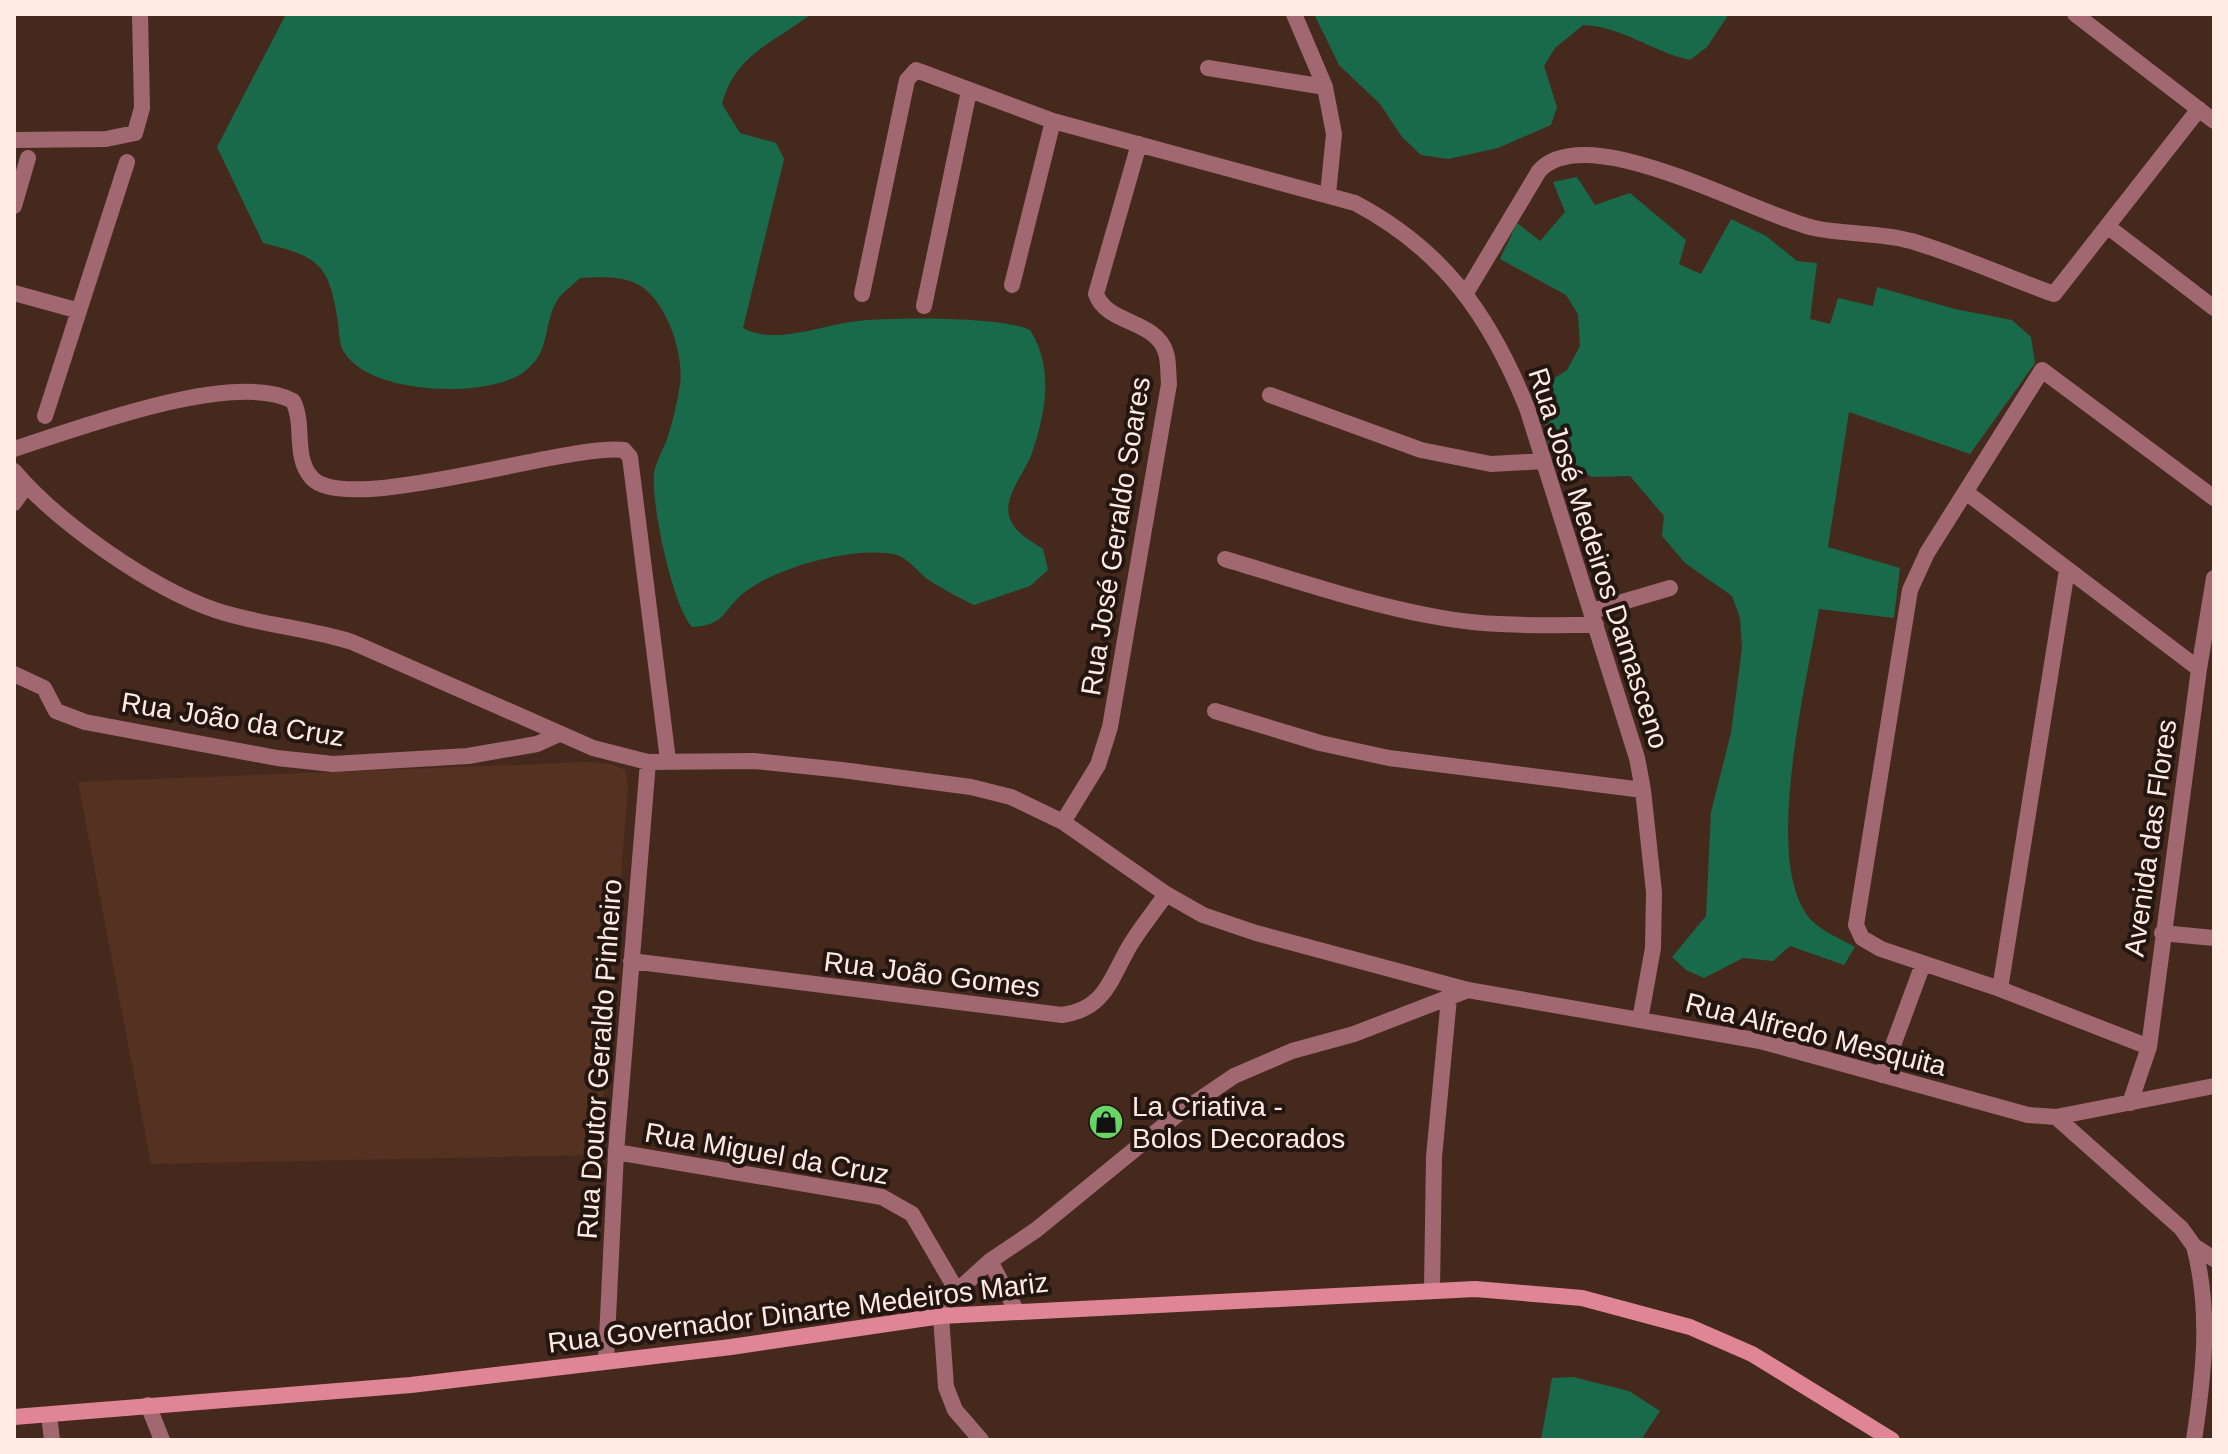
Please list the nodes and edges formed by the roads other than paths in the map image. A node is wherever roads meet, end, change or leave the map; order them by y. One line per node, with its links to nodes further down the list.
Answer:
1 (140, 14): 10 (street)
2 (1294, 14): 5 (street)
3 (2075, 14): 7 (street)
4 (1208, 68): 5 (street)
5 (1325, 87): 14 (street)
6 (969, 91): 8 (street, Rua José Medeiros Damasceno); 20 (street, Rua José Medeiros Damasceno); 21 (street)
7 (2199, 109): 9 (street); 16 (street)
8 (1053, 121): 11 (street, Rua José Medeiros Damasceno); 17 (street)
9 (2214, 121)
10 (14, 140)
11 (1139, 144): 14 (street, Rua José Medeiros Damasceno); 45 (street, Rua José Geraldo Soares)
12 (28, 158): 15 (street)
13 (127, 162): 23 (street)
14 (1328, 194): 19 (street, Rua José Medeiros Damasceno)
15 (14, 206)
16 (2107, 226): 19 (street); 22 (street)
17 (1012, 285)
18 (14, 293): 23 (street)
19 (1466, 293): 27 (street, Rua José Medeiros Damasceno)
20 (862, 294)
21 (924, 306)
22 (2214, 308)
23 (76, 310): 25 (street)
24 (1270, 395): 27 (street)
25 (45, 416)
26 (14, 449): 42 (street)
27 (1544, 461): 37 (street, Rua José Medeiros Damasceno)
28 (14, 471): 29 (street)
29 (26, 486): 32 (street); 41 (street)
30 (1967, 493): 31 (street); 34 (street); 50 (street)
31 (2214, 498)
32 (14, 503)
33 (1225, 559): 37 (street)
34 (2067, 570): 38 (street); 51 (street)
35 (2214, 578): 38 (street, Avenida das Flores)
36 (1670, 588): 37 (street)
37 (1594, 618): 44 (street, Rua José Medeiros Damasceno)
38 (2199, 669): 47 (street, Avenida das Flores)
39 (14, 674): 41 (street, Rua João da Cruz)
40 (1215, 711): 44 (street)
41 (557, 735): 43 (street)
42 (668, 760): 43 (street, Rua Alfredo Mesquita); 45 (street, Rua Alfredo Mesquita)
43 (648, 762): 49 (street, Rua Doutor Geraldo Pinheiro)
44 (1643, 790): 54 (street, Rua José Medeiros Damasceno)
45 (1063, 822): 46 (street, Rua Alfredo Mesquita)
46 (1166, 894): 49 (street, Rua João Gomes); 52 (street, Rua Alfredo Mesquita)
47 (2162, 933): 48 (street); 55 (street, Avenida das Flores)
48 (2214, 938)
49 (631, 961): 60 (street, Rua Doutor Geraldo Pinheiro)
50 (1923, 964): 51 (street); 56 (street)
51 (2000, 989): 55 (street)
52 (1468, 990): 53 (street); 54 (street, Rua Alfredo Mesquita)
53 (1449, 998): 63 (street); 64 (street)
54 (1640, 1020): 56 (street, Rua Alfredo Mesquita)
55 (2149, 1047): 58 (street, Avenida das Flores)
56 (1882, 1075): 59 (street, Rua Alfredo Mesquita)
57 (2214, 1086): 58 (street)
58 (2130, 1103): 59 (street)
59 (2056, 1117): 61 (street)
60 (616, 1152): 65 (street, Rua Miguel da Cruz); 69 (street, Rua Doutor Geraldo Pinheiro)
61 (2194, 1246): 62 (street); 66 (street)
62 (2214, 1259)
63 (990, 1261): 65 (street); 67 (street)
64 (1432, 1289): 67 (main road, Rua Governador Dinarte Medeiros Mariz); 76 (main road, Rua Governador Dinarte Medeiros Mariz)
65 (957, 1291): 68 (street)
66 (2210, 1308): 77 (street)
67 (1016, 1310): 68 (main road, Rua Governador Dinarte Medeiros Mariz)
68 (941, 1316): 69 (main road, Rua Governador Dinarte Medeiros Mariz); 75 (street)
69 (606, 1359): 70 (main road, Rua Governador Dinarte Medeiros Mariz)
70 (148, 1405): 71 (main road, Rua Governador Dinarte Medeiros Mariz); 74 (street)
71 (49, 1415): 72 (main road, Rua Governador Dinarte Medeiros Mariz); 73 (street)
72 (14, 1417)
73 (52, 1440)
74 (162, 1440)
75 (981, 1440)
76 (1892, 1440)
77 (2194, 1440)

